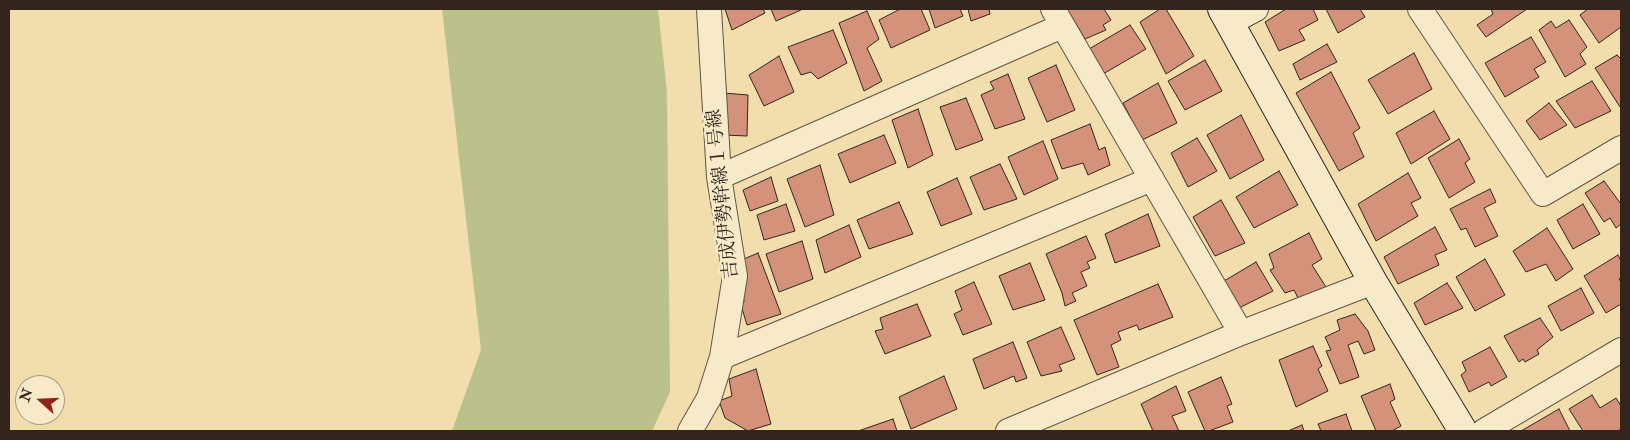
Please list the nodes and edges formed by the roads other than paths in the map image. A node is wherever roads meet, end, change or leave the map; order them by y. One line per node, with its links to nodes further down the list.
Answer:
1 (709, 9): 7 (street, 吉成伊勢幹線１号線)
2 (1256, 9): 4 (street)
3 (1420, 9): 6 (street)
4 (1226, 16): 9 (street)
5 (1058, 17): 7 (street); 8 (street)
6 (1621, 148)
7 (719, 177): 12 (street, 吉成伊勢幹線１号線)
8 (1152, 179): 10 (street); 12 (street)
9 (1373, 282): 10 (street); 15 (street)
10 (1241, 333): 14 (street)
11 (1621, 350): 16 (street)
12 (722, 358): 13 (street, 吉成伊勢幹線１号線)
13 (690, 431)
14 (1008, 431)
15 (1463, 431)
16 (1484, 431)

